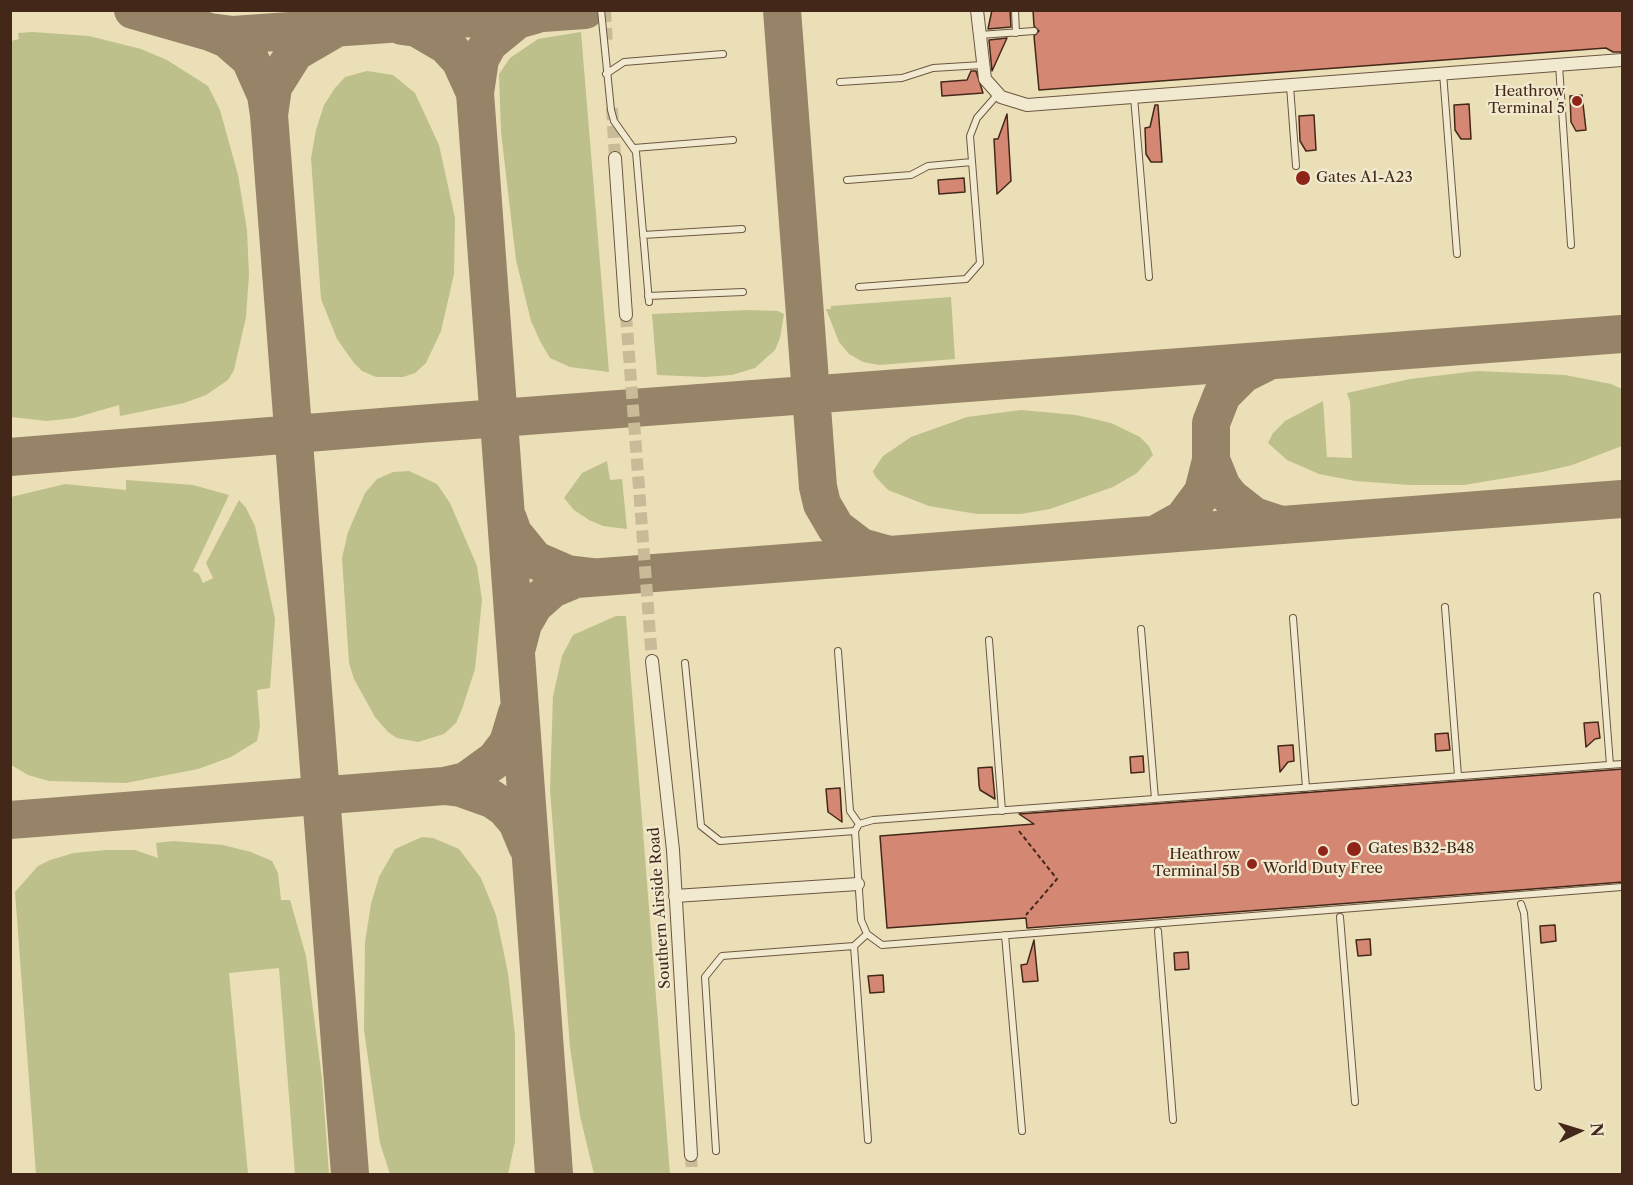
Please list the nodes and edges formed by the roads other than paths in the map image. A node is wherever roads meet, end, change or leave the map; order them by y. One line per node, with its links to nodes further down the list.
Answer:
1 (601, 10): 12 (lane)
2 (977, 10): 6 (street)
3 (1014, 10): 5 (lane)
4 (1034, 31): 5 (lane)
5 (1016, 33): 6 (lane)
6 (979, 35): 10 (street)
7 (723, 54): 12 (lane)
8 (1623, 60): 9 (street)
9 (1559, 64): 11 (street); 25 (lane)
10 (982, 65): 13 (lane); 15 (street)
11 (1443, 73): 14 (street); 26 (lane)
12 (606, 74): 18 (lane)
13 (840, 82)
14 (1290, 85): 16 (street); 21 (lane)
15 (998, 94): 16 (street); 20 (lane)
16 (1134, 97): 27 (lane)
17 (733, 140): 18 (lane)
18 (634, 148): 24 (lane)
19 (615, 158): 30 (street)
20 (972, 162): 22 (lane); 28 (lane)
21 (1296, 166)
22 (847, 180)
23 (742, 229): 24 (lane)
24 (643, 235): 29 (lane)
25 (1571, 245)
26 (1457, 254)
27 (1149, 277)
28 (859, 287)
29 (743, 292)
30 (626, 315)
31 (1597, 596): 40 (lane)
32 (1445, 607): 41 (lane)
33 (1293, 618): 42 (lane)
34 (1141, 629): 43 (lane)
35 (989, 640): 44 (lane)
36 (838, 651): 45 (lane)
37 (652, 660): 49 (street, Southern Airside Road)
38 (685, 663): 46 (lane)
39 (1623, 764): 40 (lane)
40 (1610, 765): 41 (lane)
41 (1458, 776): 42 (lane)
42 (1306, 788): 43 (lane)
43 (1155, 799): 44 (lane)
44 (1002, 811): 45 (lane)
45 (859, 824): 46 (lane)
46 (855, 831): 47 (lane)
47 (858, 884): 49 (street); 53 (lane)
48 (1623, 887): 54 (lane)
49 (675, 896): 62 (street, Southern Airside Road)
50 (1521, 904): 56 (lane)
51 (1340, 917): 57 (lane)
52 (1158, 931): 58 (lane)
53 (867, 934): 54 (lane); 55 (lane)
54 (1005, 935): 59 (lane)
55 (854, 946): 60 (lane); 61 (lane)
56 (1538, 1087)
57 (1355, 1102)
58 (1173, 1120)
59 (1022, 1131)
60 (868, 1140)
61 (716, 1151)
62 (691, 1155)

